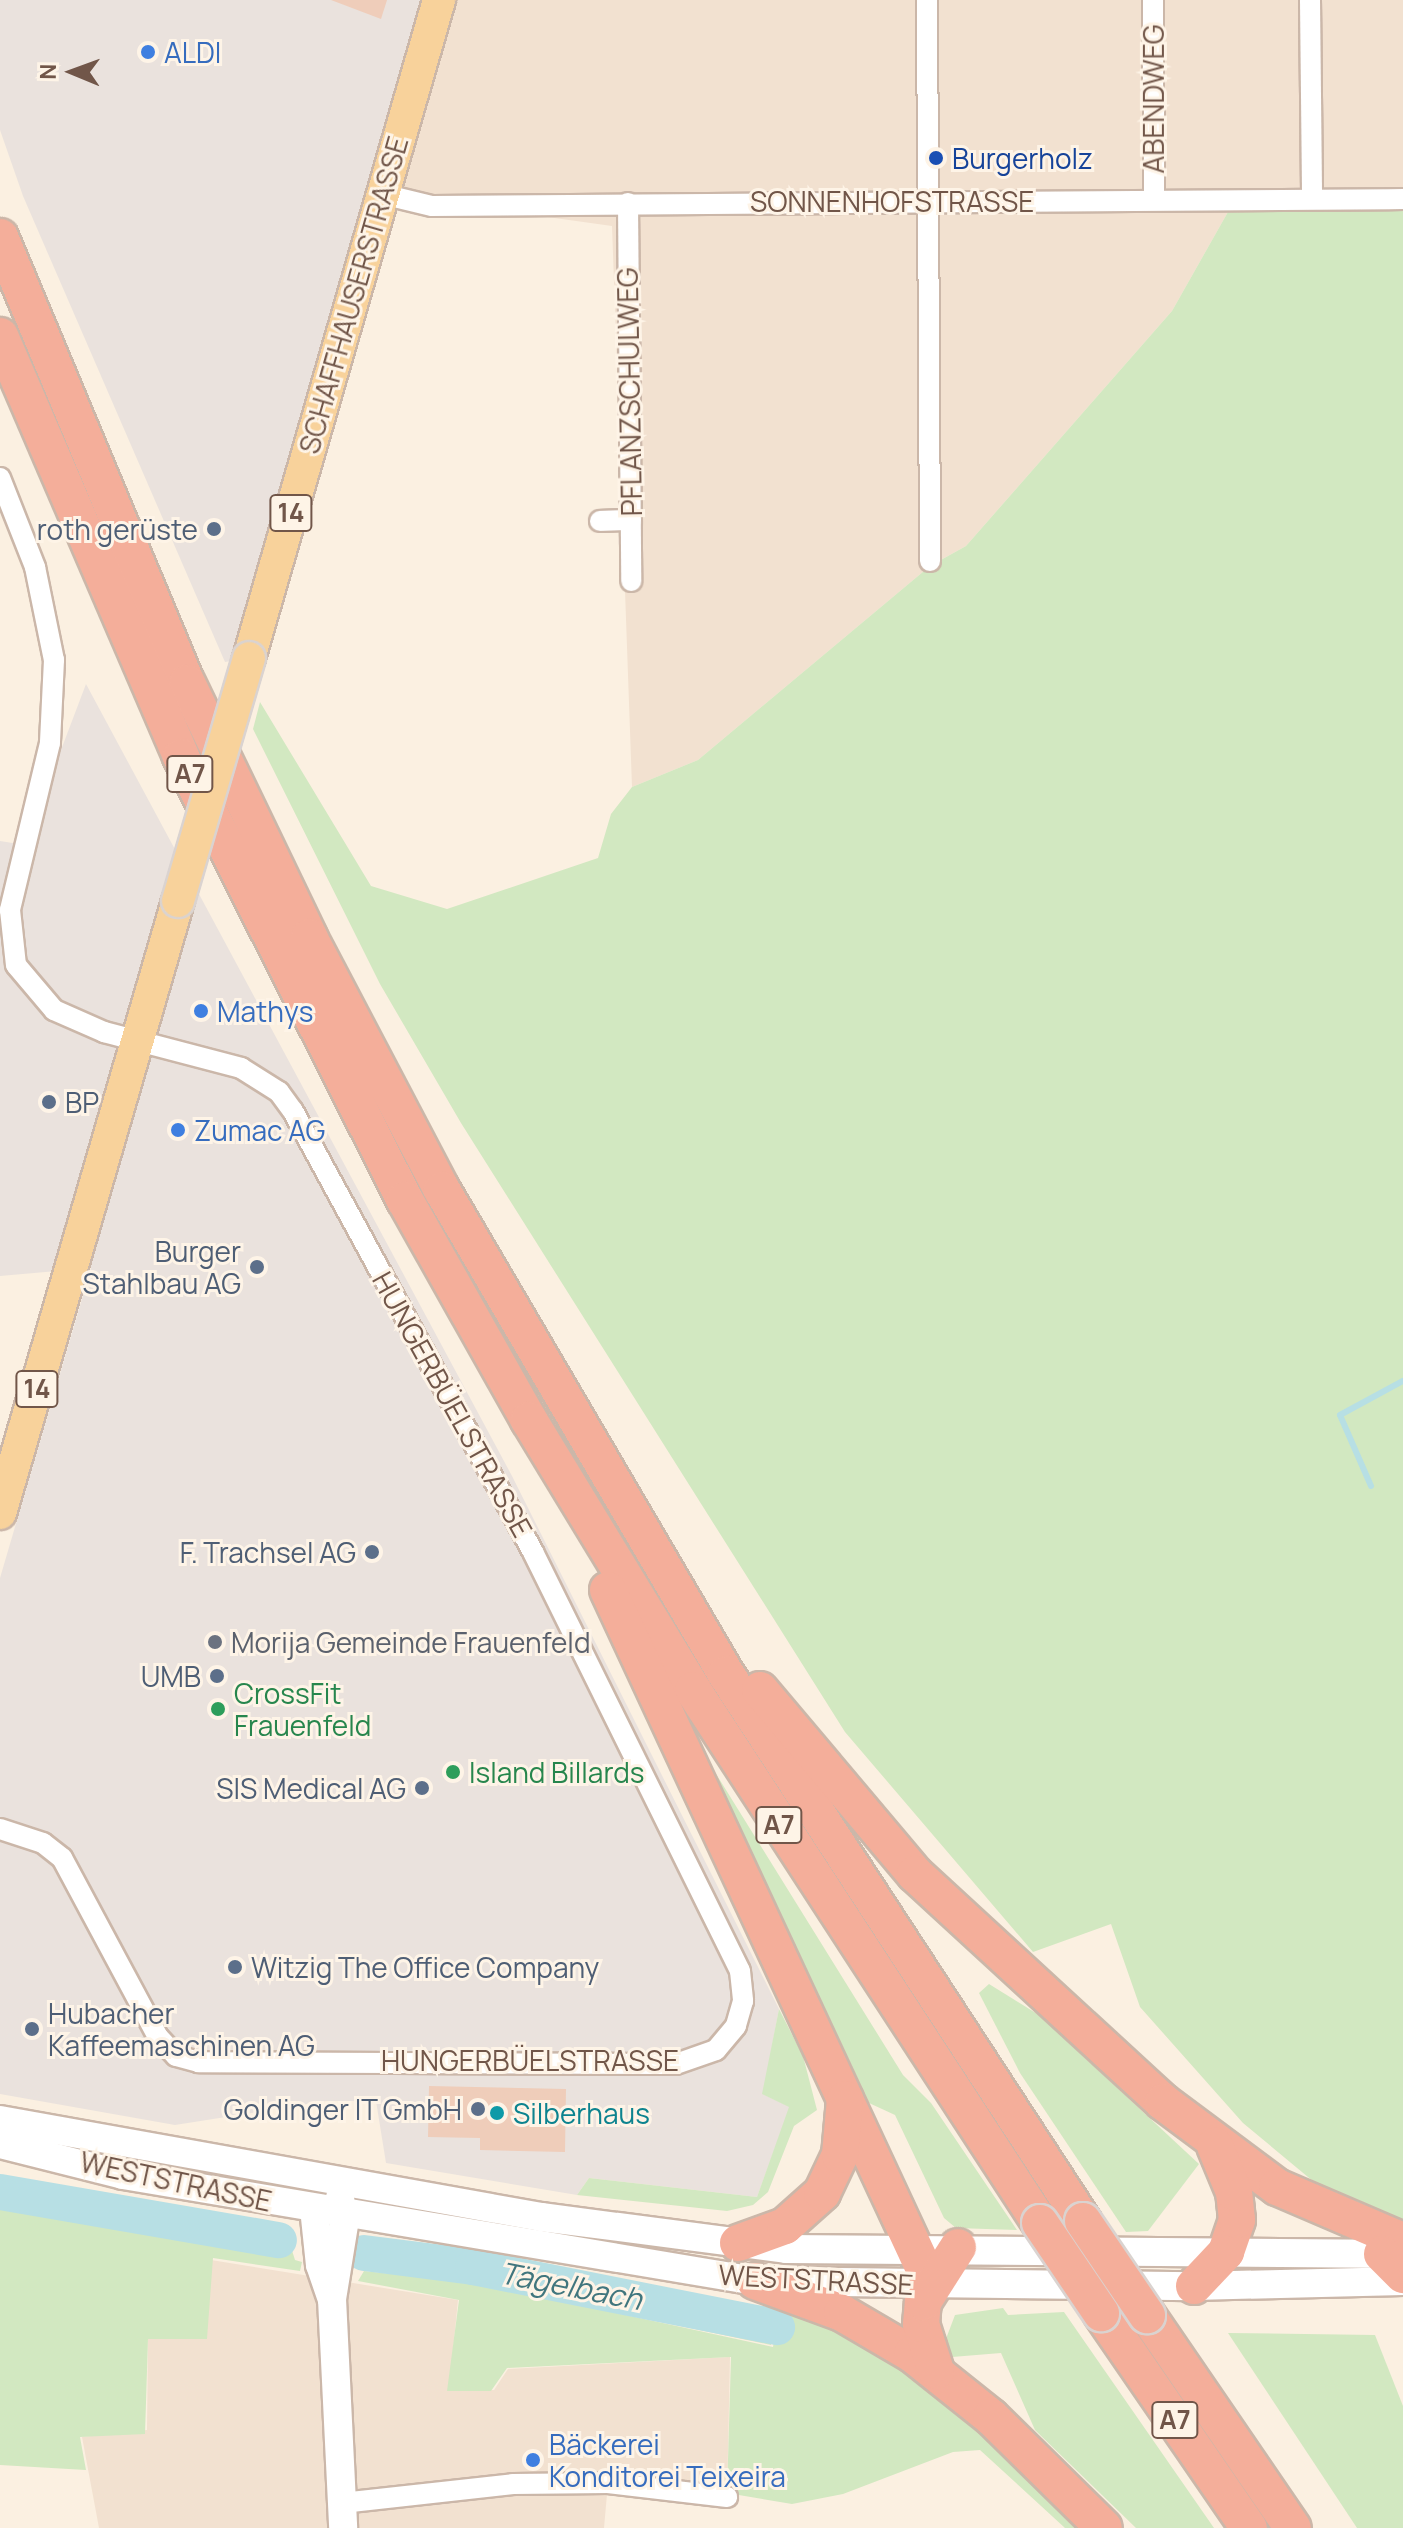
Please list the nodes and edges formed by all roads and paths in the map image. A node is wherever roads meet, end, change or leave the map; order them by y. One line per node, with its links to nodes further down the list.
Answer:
1 (439, 0): 5 (main road, SCHAFFHAUSERSTRASSE / 14)
2 (927, 0): 9 (street)
3 (1153, 0): 7 (street, ABENDWEG)
4 (1310, 0): 6 (street)
5 (382, 194): 10 (street, SONNENHOFSTRASSE); 18 (main road, SCHAFFHAUSERSTRASSE / 14, bridge)
6 (1312, 197): 7 (street, SONNENHOFSTRASSE); 8 (street, SONNENHOFSTRASSE)
7 (1154, 198): 9 (street, SONNENHOFSTRASSE)
8 (1403, 199)
9 (928, 201): 10 (street, SONNENHOFSTRASSE); 16 (street)
10 (628, 203): 14 (street, PFLANZSCHULWEG)
11 (0, 237): 21 (highway, A7)
12 (0, 336): 19 (highway, A7)
13 (0, 478): 18 (street, HUNGERBÜELSTRASSE)
14 (631, 520): 15 (street); 17 (street, PFLANZSCHULWEG)
15 (600, 521)
16 (930, 561)
17 (631, 581)
18 (138, 1039): 20 (main road, SCHAFFHAUSERSTRASSE / 14); 22 (street, HUNGERBÜELSTRASSE)
19 (529, 1420): 23 (highway, A7); 43 (highway, A7, bridge)
20 (0, 1513)
21 (656, 1561): 26 (highway, A7); 44 (highway, A7, bridge)
22 (0, 1829)
23 (845, 2097): 30 (highway, A7); 31 (highway, A7)
24 (0, 2120): 27 (main road, WESTSTRASSE)
25 (0, 2144): 28 (main road, WESTSTRASSE)
26 (1214, 2145): 33 (highway, A7); 34 (highway, A7)
27 (325, 2178): 29 (main road); 30 (main road, WESTSTRASSE)
28 (314, 2215): 29 (main road, WESTSTRASSE); 35 (main road)
29 (344, 2220): 35 (main road); 36 (main road, WESTSTRASSE)
30 (738, 2243): 31 (main road, WESTSTRASSE)
31 (917, 2247): 32 (main road, WESTSTRASSE); 37 (highway, A7)
32 (958, 2247): 33 (main road, WESTSTRASSE); 37 (highway)
33 (1226, 2252): 34 (main road, WESTSTRASSE); 38 (highway)
34 (1399, 2261): 38 (main road, WESTSTRASSE)
35 (330, 2266): 41 (main road)
36 (755, 2281): 37 (main road, WESTSTRASSE); 39 (highway)
37 (931, 2284): 38 (main road, WESTSTRASSE); 39 (highway)
38 (1194, 2286)
39 (936, 2371): 42 (highway)
40 (727, 2497): 41 (street)
41 (346, 2511)
42 (1104, 2528)
43 (1249, 2528)
44 (1293, 2528)

